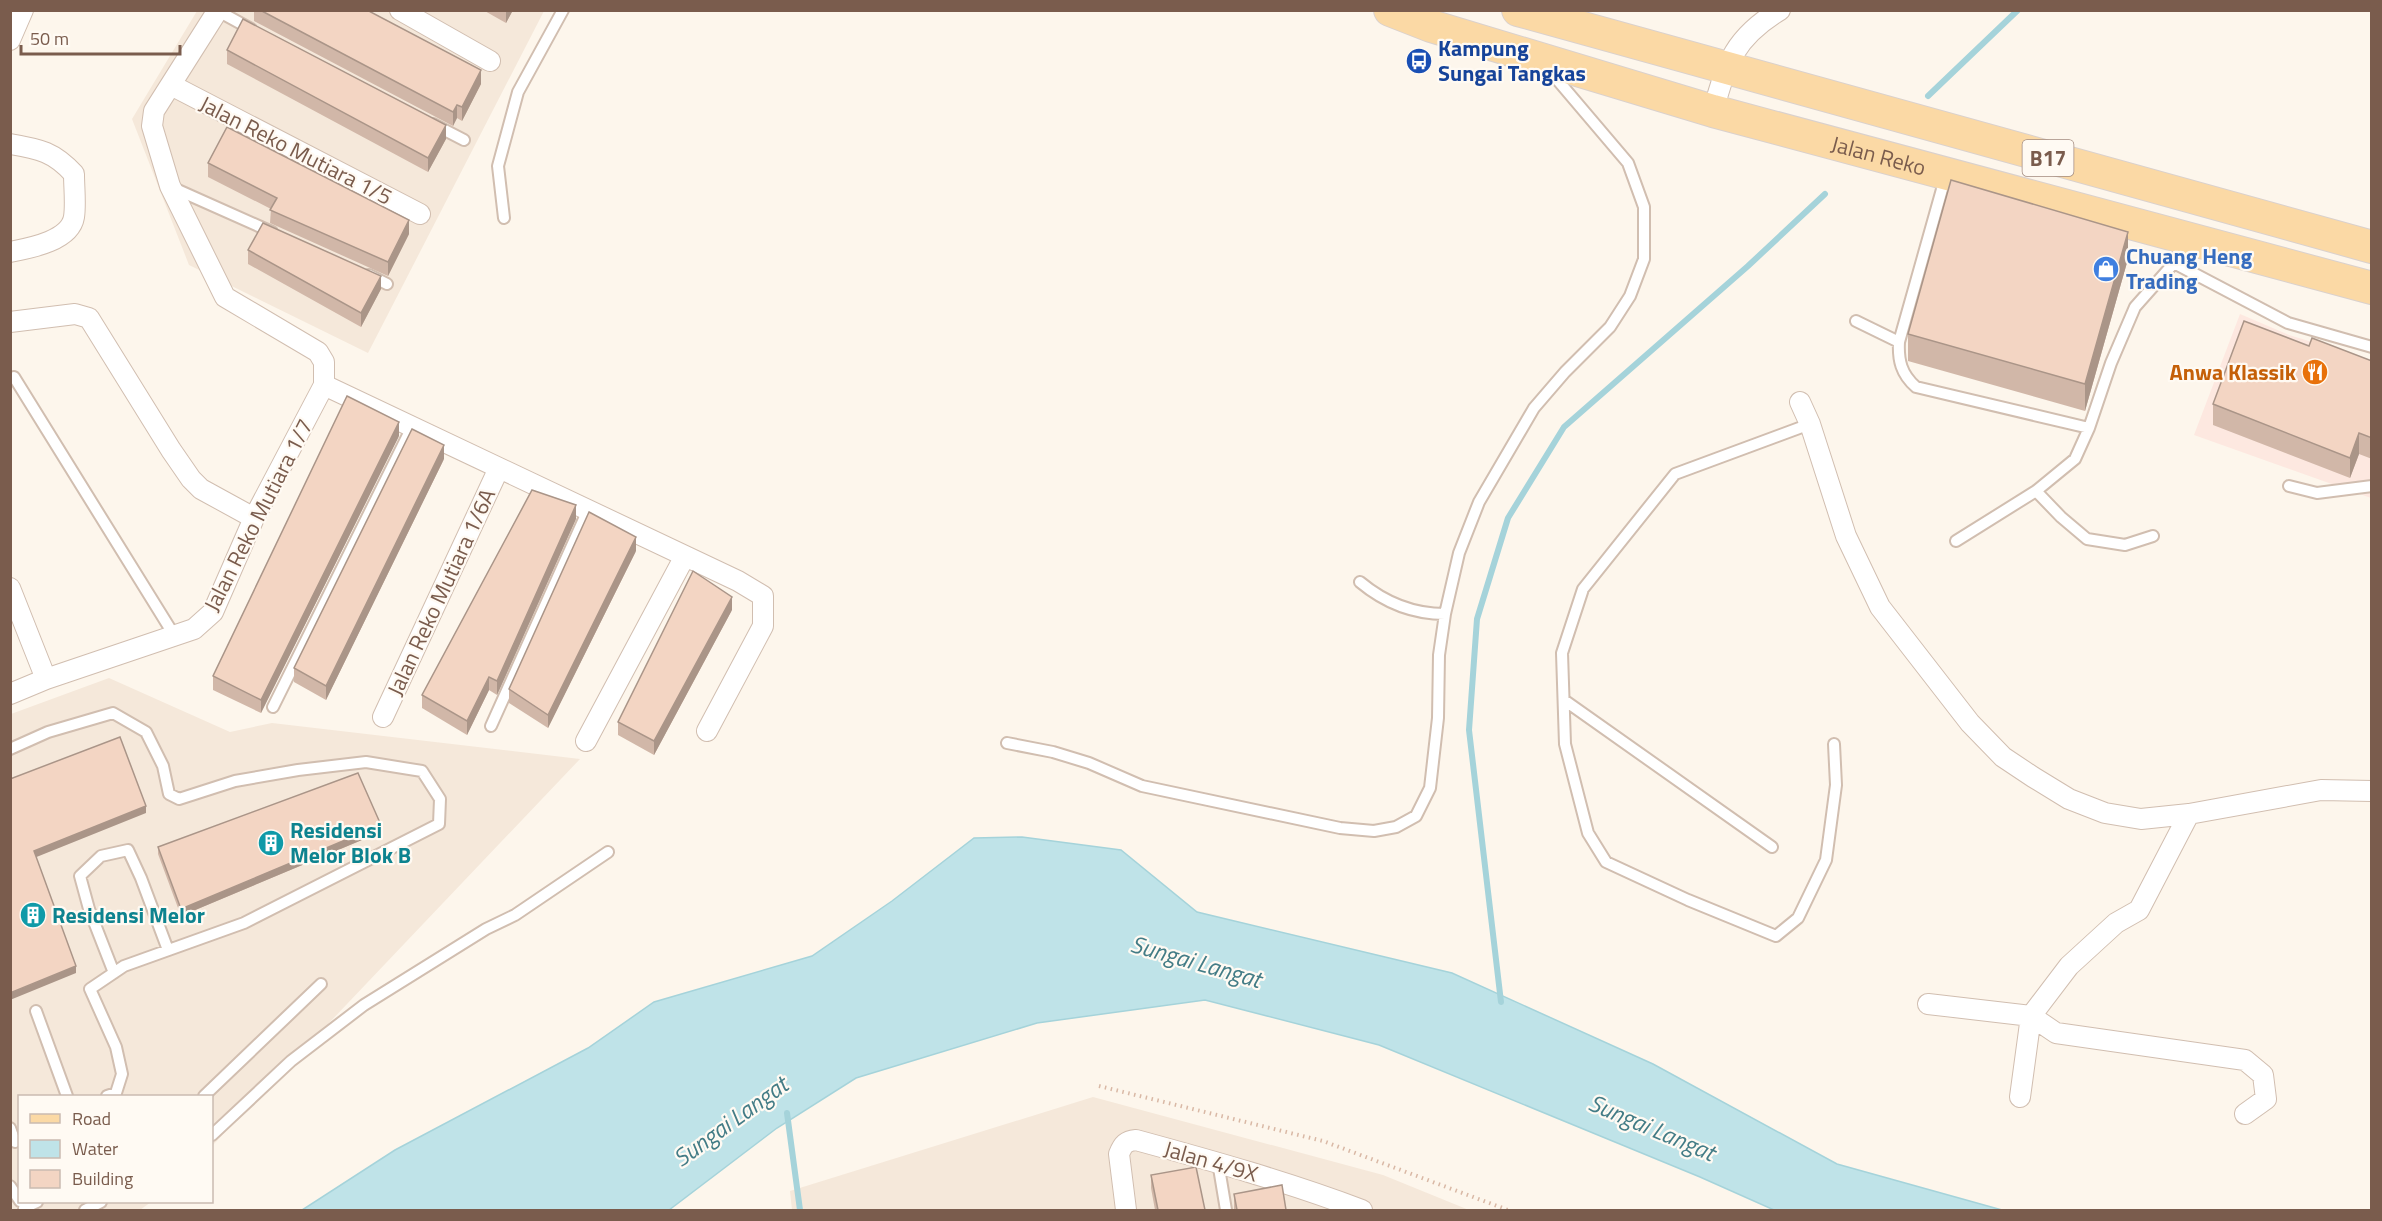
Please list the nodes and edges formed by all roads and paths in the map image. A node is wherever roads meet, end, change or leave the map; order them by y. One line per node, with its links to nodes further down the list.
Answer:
1 (23, 10): 9 (street)
2 (400, 10): 11 (street)
3 (563, 10): 21 (lane)
4 (1390, 10): 10 (main road, Jalan Reko / B17)
5 (1518, 10): 12 (main road, Jalan Reko / B17)
6 (1780, 10): 12 (street)
7 (218, 11): 8 (lane); 13 (street)
8 (259, 33)
9 (10, 40)
10 (1539, 59): 14 (main road, Jalan Reko / B17); 50 (lane)
11 (490, 61)
12 (1725, 69): 14 (street); 23 (main road, Jalan Reko / B17)
13 (171, 85): 19 (street); 20 (street, Jalan Reko Mutiara 1/5)
14 (1713, 111): 18 (main road, Jalan Reko / B17)
15 (423, 119): 16 (lane)
16 (464, 140)
17 (10, 144): 25 (street)
18 (1947, 174): 24 (main road, Jalan Reko / B17); 31 (lane)
19 (170, 186): 22 (lane); 34 (street)
20 (420, 214)
21 (504, 218)
22 (279, 235)
23 (2372, 247)
24 (2180, 250): 28 (main road, Jalan Reko / B17); 32 (lane); 38 (lane)
25 (10, 252)
26 (355, 269): 27 (lane)
27 (387, 284)
28 (2372, 288)
29 (1856, 321): 31 (lane)
30 (10, 322): 44 (street)
31 (1899, 342): 38 (lane)
32 (2372, 347)
33 (14, 377): 51 (lane)
34 (324, 385): 37 (street); 44 (street, Jalan Reko Mutiara 1/7)
35 (1800, 402): 36 (street)
36 (1810, 424): 54 (lane); 64 (street)
37 (412, 427): 39 (street); 55 (lane)
38 (2089, 428): 42 (lane)
39 (499, 468): 43 (street); 56 (street, Jalan Reko Mutiara 1/6A)
40 (2289, 486): 41 (lane)
41 (2372, 486)
42 (2036, 491): 45 (lane); 46 (lane)
43 (588, 510): 47 (street); 57 (lane)
44 (254, 518): 51 (street, Jalan Reko Mutiara 1/7)
45 (2153, 536)
46 (1956, 541)
47 (685, 556): 58 (street); 59 (street)
48 (1360, 582): 50 (lane)
49 (10, 588): 52 (street)
50 (1445, 614): 60 (lane)
51 (174, 635): 52 (street, Jalan Reko Mutiara 1/7)
52 (46, 679): 53 (street, Jalan Reko Mutiara 1/7)
53 (10, 694)
54 (1564, 700): 61 (lane); 65 (lane)
55 (273, 707)
56 (382, 717)
57 (491, 726)
58 (707, 730)
59 (586, 741)
60 (1007, 743)
61 (1834, 744)
62 (10, 749): 67 (lane)
63 (2372, 791): 64 (street)
64 (2189, 814): 72 (street)
65 (1772, 847)
66 (608, 852): 80 (lane)
67 (168, 950): 68 (lane); 68 (lane)
68 (114, 973): 75 (lane)
69 (321, 984): 76 (lane)
70 (1928, 1004): 72 (street)
71 (36, 1011): 74 (lane)
72 (2031, 1016): 77 (street); 78 (street)
73 (1098, 1086): 90 (path)
74 (67, 1095)
75 (110, 1095)
76 (205, 1095)
77 (2020, 1097)
78 (2245, 1114)
79 (10, 1128): 81 (lane)
80 (213, 1135)
81 (15, 1142)
82 (1218, 1162): 83 (street, Jalan 4/9X); 86 (street, Jalan 4/9X); 87 (lane)
83 (1312, 1191): 88 (street); 89 (street, Jalan 4/9X)
84 (99, 1203): 85 (lane)
85 (85, 1210)
86 (1126, 1210)
87 (1226, 1210)
88 (1315, 1210)
89 (1362, 1210)
90 (1508, 1210)

